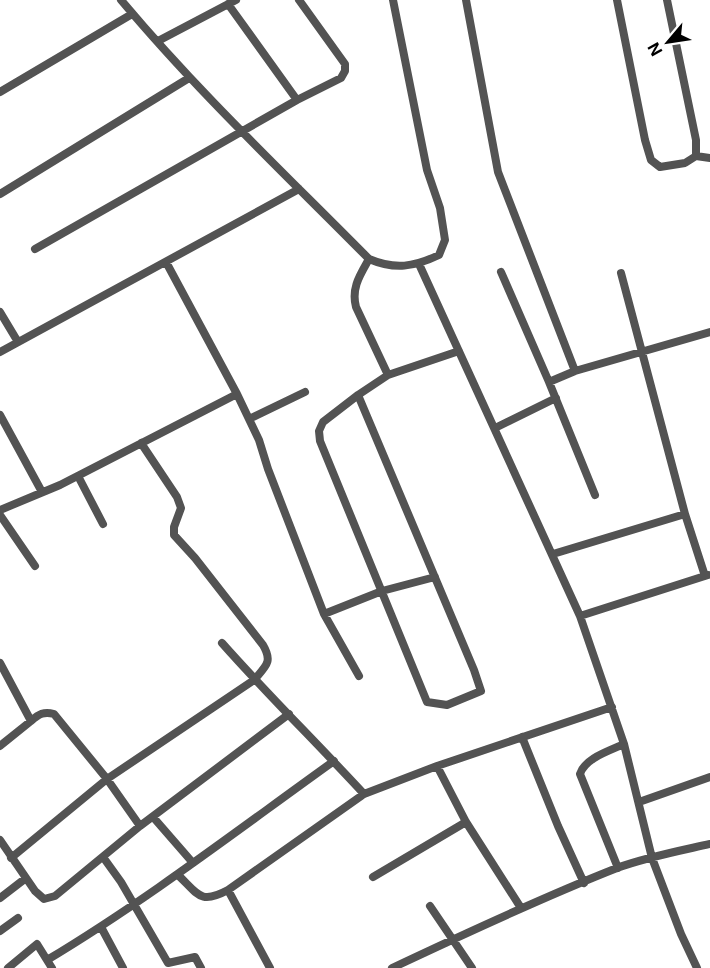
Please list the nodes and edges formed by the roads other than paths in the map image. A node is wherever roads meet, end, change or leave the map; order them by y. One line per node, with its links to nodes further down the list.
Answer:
1 (121, 0): 8 (street)
2 (299, 0): 12 (street)
3 (393, 0): 21 (street)
4 (466, 0): 31 (street)
5 (617, 0): 14 (street)
6 (667, 0): 14 (street)
7 (232, 2): 9 (street); 12 (street)
8 (132, 14): 9 (street); 11 (street)
9 (158, 41): 10 (street)
10 (189, 78): 13 (street); 17 (street)
11 (0, 92)
12 (297, 100): 13 (street)
13 (241, 132): 16 (street); 18 (street)
14 (696, 156): 15 (street)
15 (710, 158)
16 (298, 189): 19 (street); 20 (street)
17 (0, 194)
18 (35, 249)
19 (369, 259): 21 (street); 32 (street)
20 (166, 262): 26 (street); 35 (street)
21 (419, 264): 28 (street)
22 (501, 272): 33 (street)
23 (621, 273): 30 (street)
24 (0, 312): 26 (street)
25 (709, 332): 27 (street); 30 (street)
26 (18, 342): 29 (street)
27 (710, 343)
28 (459, 351): 32 (street); 40 (street)
29 (0, 352)
30 (641, 352): 31 (street); 46 (street)
31 (575, 371): 33 (street)
32 (388, 375): 36 (street)
33 (549, 382): 37 (street)
34 (305, 392): 39 (street)
35 (237, 394): 39 (street); 41 (street)
36 (358, 395): 51 (street); 52 (street)
37 (556, 398): 40 (street); 44 (street)
38 (0, 415): 43 (street)
39 (249, 418): 53 (street)
40 (495, 428): 48 (street)
41 (141, 443): 42 (street); 58 (street)
42 (78, 476): 43 (street); 47 (street)
43 (42, 492): 45 (street)
44 (595, 495)
45 (0, 512): 49 (street)
46 (685, 514): 48 (street); 50 (street)
47 (103, 524)
48 (553, 554): 54 (street)
49 (35, 566)
50 (708, 575): 54 (street)
51 (435, 578): 52 (street); 52 (street)
52 (382, 591): 53 (street)
53 (324, 614): 57 (street)
54 (580, 616): 59 (street)
55 (222, 643): 58 (street)
56 (0, 663): 61 (street)
57 (359, 676)
58 (254, 680): 60 (street); 68 (street)
59 (612, 707): 62 (street); 63 (street)
60 (289, 714): 65 (street); 71 (street)
61 (31, 721): 64 (street); 68 (street)
62 (522, 736): 66 (street); 84 (street)
63 (624, 744): 70 (street); 80 (street)
64 (0, 746)
65 (334, 761): 69 (street); 79 (street)
66 (437, 766): 69 (street); 72 (street)
67 (710, 777): 70 (street)
68 (107, 779): 73 (street); 77 (street)
69 (364, 794): 85 (street)
70 (639, 802): 78 (street)
71 (153, 817): 73 (street); 79 (street)
72 (466, 822): 82 (street); 89 (street)
73 (140, 826): 76 (street)
74 (0, 840): 77 (street)
75 (710, 844): 78 (street)
76 (103, 857): 83 (street); 87 (street)
77 (11, 858): 83 (street)
78 (652, 858): 80 (street); 101 (street)
79 (193, 862): 81 (street)
80 (618, 868): 84 (street)
81 (178, 875): 85 (street); 87 (street)
82 (373, 877)
83 (26, 878): 86 (street)
84 (584, 883): 89 (street)
85 (228, 890): 98 (street)
86 (0, 898)
87 (135, 904): 91 (street); 97 (street)
88 (430, 906): 93 (street)
89 (521, 908): 93 (street)
90 (18, 918): 92 (street)
91 (101, 927): 94 (street); 96 (street)
92 (0, 931)
93 (454, 939): 99 (street); 100 (street)
94 (49, 964): 95 (street)
95 (8, 968)
96 (123, 968)
97 (201, 968)
98 (270, 968)
99 (392, 968)
100 (472, 968)
101 (697, 968)

